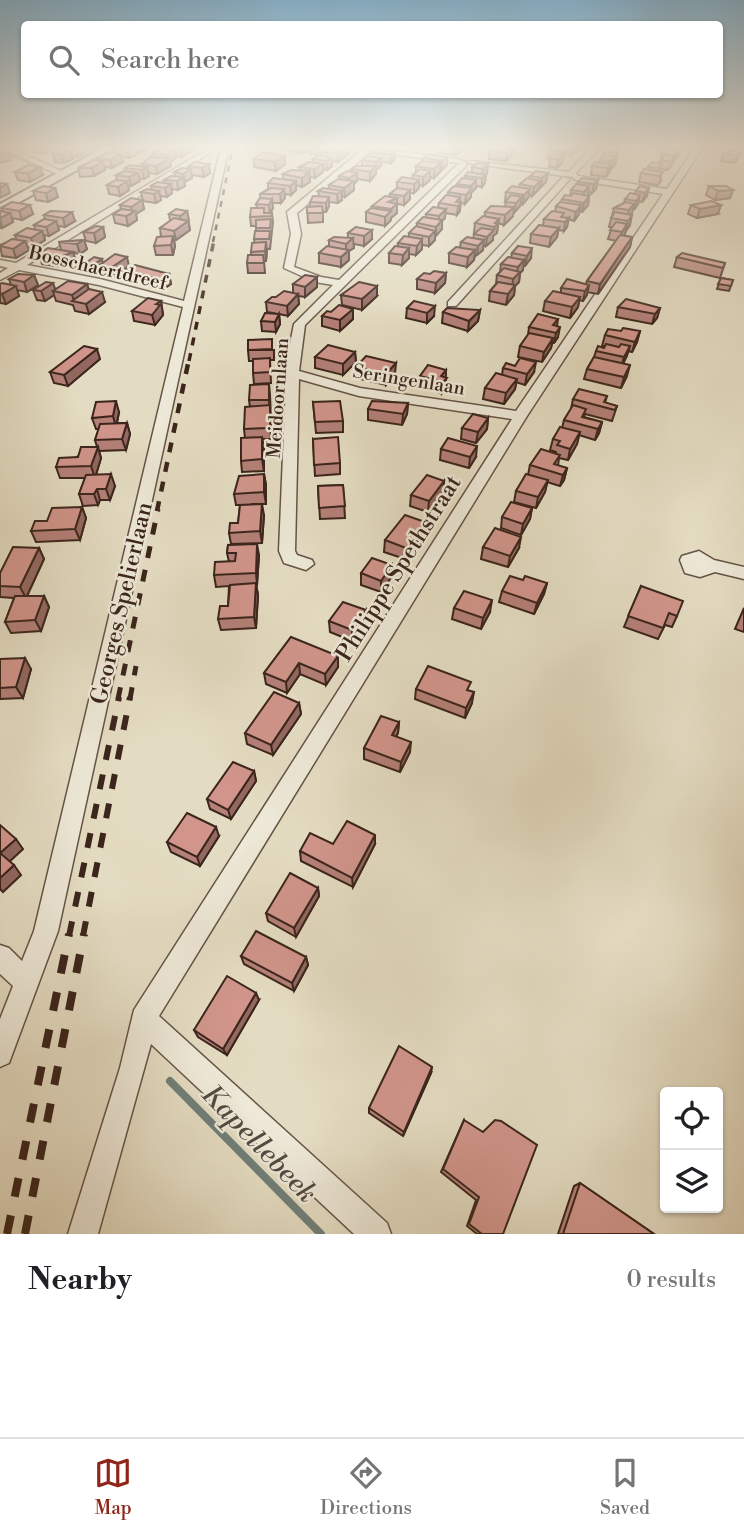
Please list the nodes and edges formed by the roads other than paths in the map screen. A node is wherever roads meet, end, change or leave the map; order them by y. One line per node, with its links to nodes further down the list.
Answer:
1 (121, 205): 8 (street)
2 (212, 205): 12 (street, Georges Spelierlaan)
3 (301, 205): 10 (street)
4 (421, 205): 10 (street, Meidoornlaan)
5 (543, 205): 11 (street)
6 (660, 205): 14 (street, Philippe Spethstraat)
7 (0, 263): 8 (street, Bosschaertdreef)
8 (18, 267): 9 (street); 12 (street, Bosschaertdreef)
9 (0, 278)
10 (339, 284): 13 (street, Meidoornlaan)
11 (452, 304)
12 (188, 305): 19 (street, Georges Spelierlaan)
13 (293, 373): 14 (street, Seringenlaan); 15 (street, Meidoornlaan)
14 (520, 416): 20 (street, Philippe Spethstraat)
15 (306, 564)
16 (709, 565): 17 (street)
17 (744, 573)
18 (0, 957): 19 (street)
19 (26, 981): 21 (street, Georges Spelierlaan)
20 (143, 1019): 22 (street); 23 (street)
21 (0, 1054)
22 (83, 1234)
23 (376, 1234)

